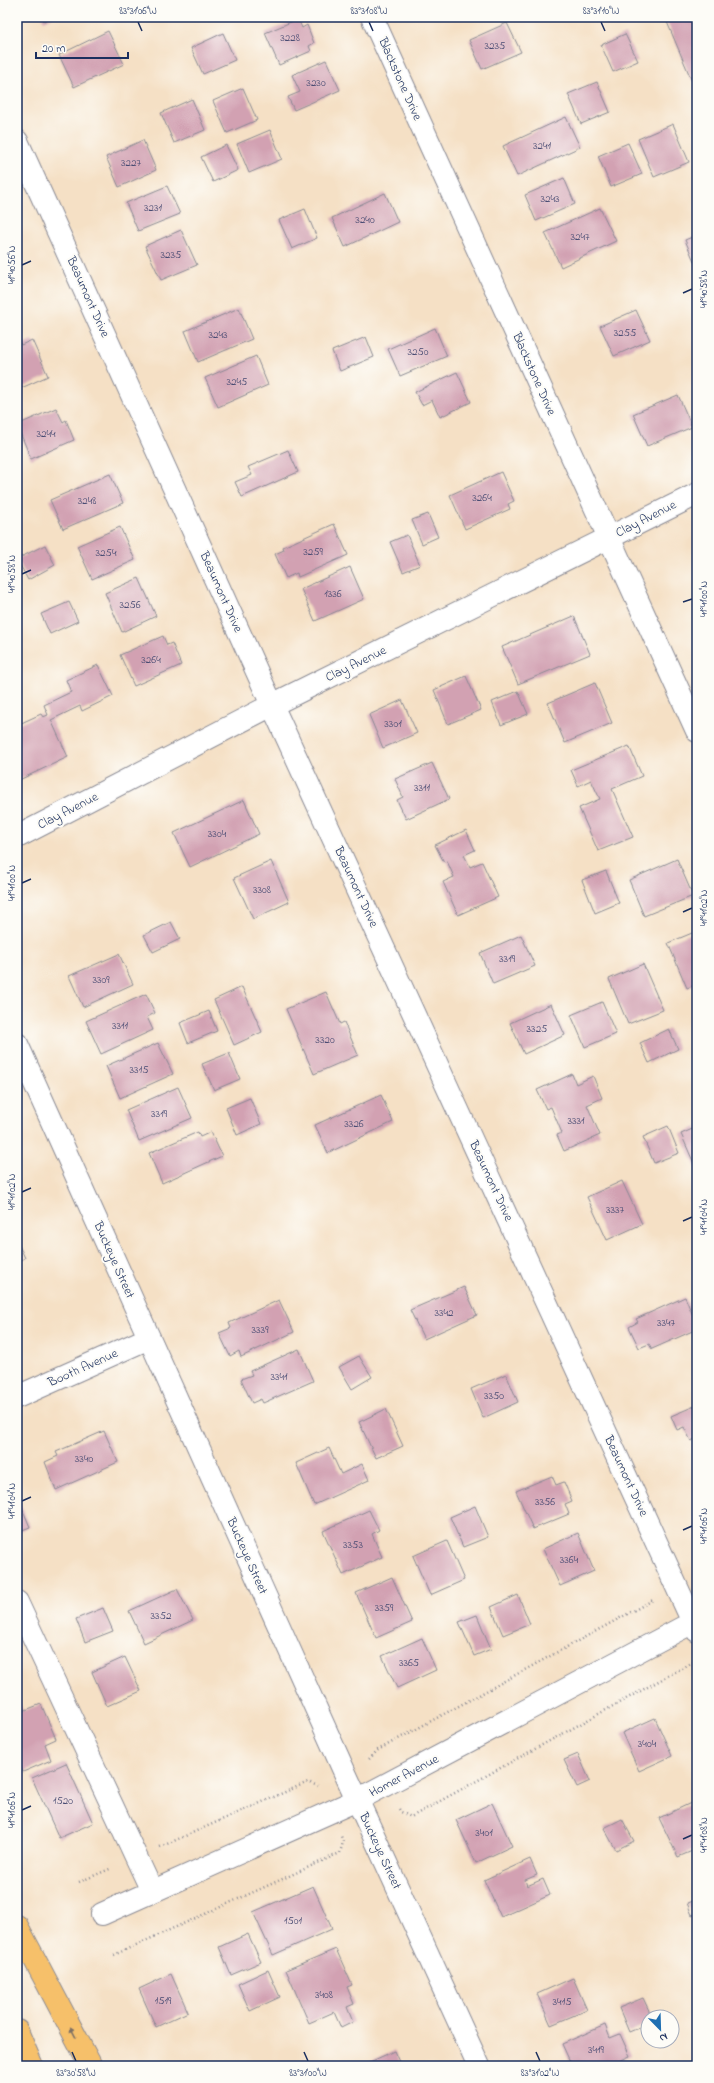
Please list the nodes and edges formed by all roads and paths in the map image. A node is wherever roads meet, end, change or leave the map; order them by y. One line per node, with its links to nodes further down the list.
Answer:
1 (372, 17): 4 (street, Blackstone Drive)
2 (17, 141): 5 (street, Beaumont Drive)
3 (697, 494): 4 (street, Clay Avenue)
4 (609, 538): 5 (street, Clay Avenue); 6 (street, Blackstone Drive)
5 (272, 705): 7 (street, Clay Avenue); 11 (street, Beaumont Drive)
6 (697, 731)
7 (17, 837)
8 (17, 1044): 9 (street, Buckeye Street)
9 (149, 1338): 10 (street, Booth Avenue); 15 (street, Buckeye Street)
10 (17, 1397)
11 (677, 1587): 13 (street, Beaumont Drive); 15 (path)
12 (17, 1602): 19 (street)
13 (696, 1625): 16 (street, Homer Avenue)
14 (697, 1660): 16 (path)
15 (345, 1773): 17 (street, Buckeye Street); 19 (path)
16 (386, 1785): 17 (street, Homer Avenue)
17 (357, 1800): 21 (street, Homer Avenue); 28 (street, Buckeye Street)
18 (343, 1842): 24 (path)
19 (136, 1857): 20 (path); 21 (street)
20 (79, 1882)
21 (152, 1891): 22 (street, Homer Avenue)
22 (102, 1914)
23 (17, 1926): 27 (highway, one-way to 23)
24 (114, 1955)
25 (17, 2031): 26 (highway)
26 (32, 2066)
27 (91, 2066)
28 (479, 2066)

